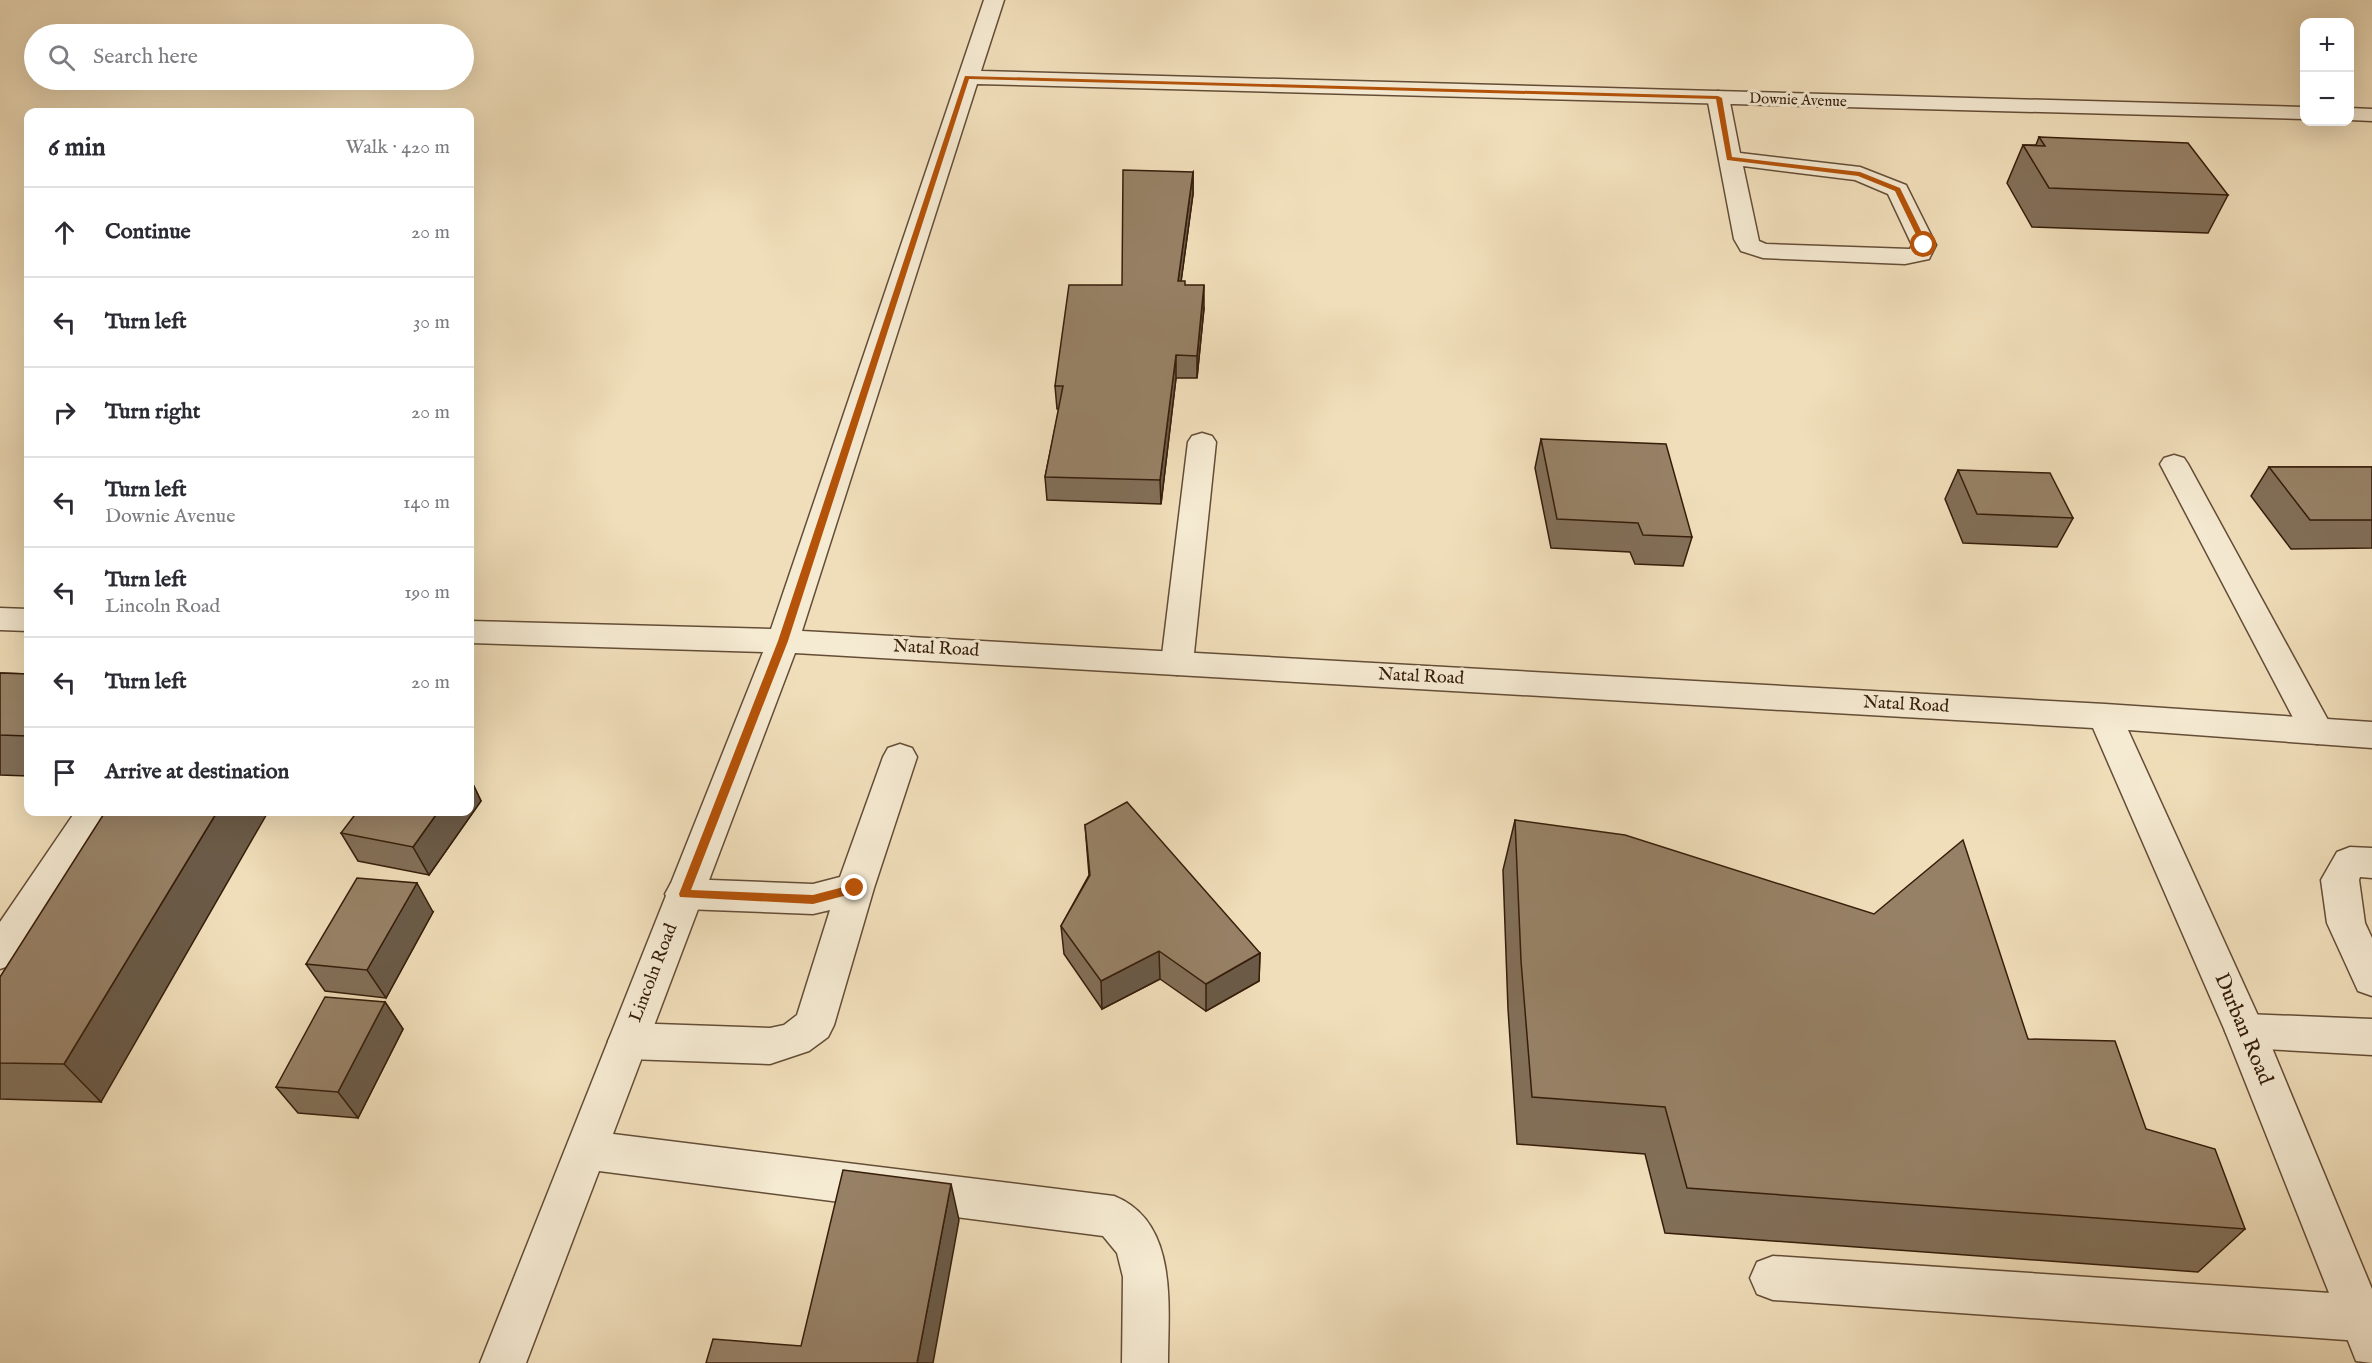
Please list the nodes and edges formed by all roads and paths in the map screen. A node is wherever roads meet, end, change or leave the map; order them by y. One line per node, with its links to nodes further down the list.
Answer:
1 (994, 0): 2 (street, Lincoln Road)
2 (967, 77): 3 (street, Downie Avenue); 13 (street, Lincoln Road)
3 (1718, 98): 4 (street, Downie Avenue); 7 (street)
4 (2300, 113)
5 (2354, 114): 6 (street)
6 (2372, 115)
7 (1729, 158): 7 (street)
8 (1203, 442): 14 (street)
9 (2174, 464): 16 (street)
10 (0, 619): 11 (street)
11 (24, 620)
12 (474, 632): 13 (street, Natal Road)
13 (783, 641): 14 (street, Natal Road); 22 (street, Lincoln Road)
14 (1177, 663): 15 (street, Natal Road)
15 (2105, 716): 16 (street, Natal Road); 25 (street, Durban Road)
16 (2317, 731): 17 (street, Natal Road)
17 (2372, 735)
18 (900, 757): 21 (street)
19 (91, 816): 23 (street)
20 (2372, 862): 24 (street)
21 (855, 888): 22 (street); 27 (street)
22 (684, 894): 27 (street, Lincoln Road)
23 (0, 953)
24 (2372, 979)
25 (2245, 1031): 26 (street); 30 (street, Durban Road)
26 (2372, 1037)
27 (628, 1041): 28 (street, Lincoln Road)
28 (585, 1150): 31 (street, Lincoln Road); 32 (street)
29 (1773, 1278): 30 (street)
30 (2366, 1332)
31 (503, 1363)
32 (1145, 1363)

